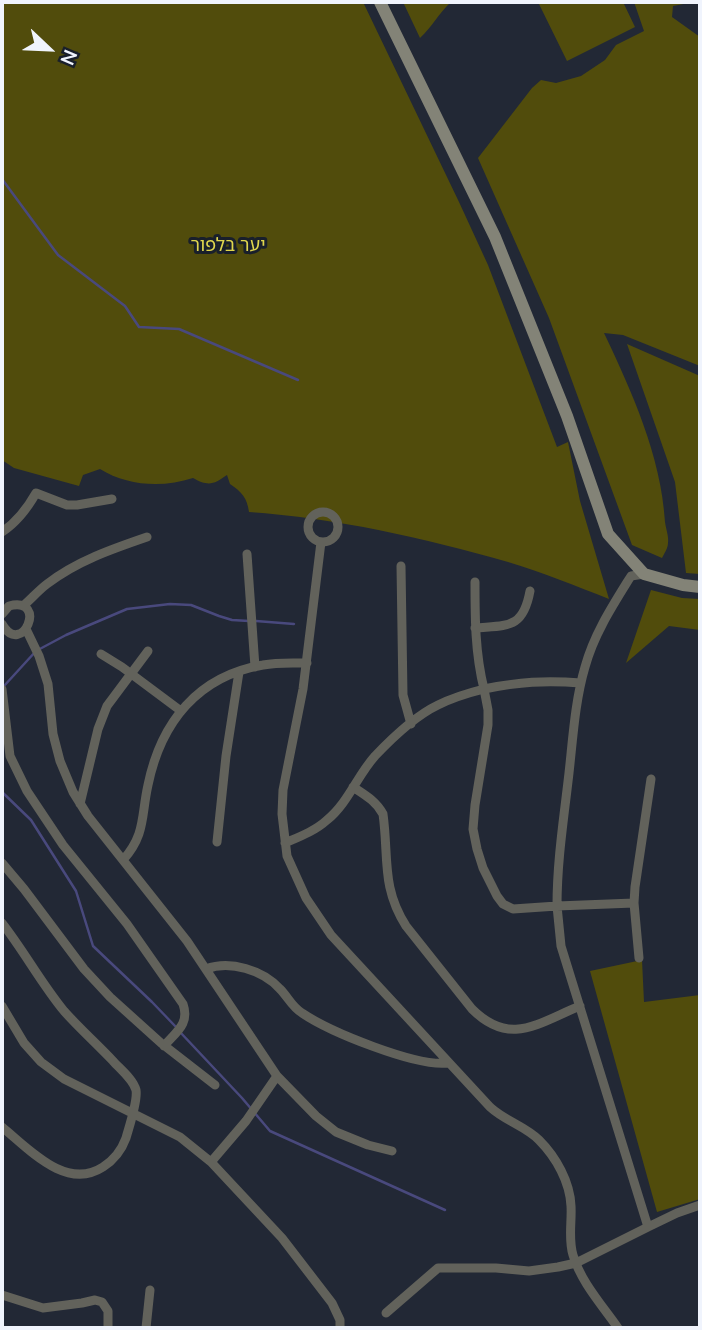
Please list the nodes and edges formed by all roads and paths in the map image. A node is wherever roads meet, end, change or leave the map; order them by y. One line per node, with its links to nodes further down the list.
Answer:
1 (380, 2): 8 (main road)
2 (112, 499): 3 (street)
3 (2, 532)
4 (147, 537): 12 (street)
5 (321, 542): 21 (street)
6 (247, 554): 22 (street)
7 (401, 566): 29 (street)
8 (644, 574): 10 (main road); 25 (street)
9 (475, 582): 15 (street)
10 (700, 587)
11 (530, 591): 15 (street)
12 (23, 606): 13 (street); 16 (street)
13 (2, 613)
14 (2, 624): 17 (street)
15 (475, 628): 27 (street)
16 (26, 629): 17 (street); 32 (street)
17 (13, 634): 18 (street)
18 (2, 639)
19 (148, 651): 24 (street)
20 (101, 654): 24 (street)
21 (307, 663): 22 (street); 34 (street)
22 (255, 667): 23 (street)
23 (239, 672): 28 (street); 33 (street)
24 (131, 673): 28 (street); 32 (street)
25 (581, 683): 27 (street); 38 (street)
26 (2, 689): 44 (street)
27 (484, 689): 29 (street); 38 (street)
28 (181, 711): 35 (street)
29 (411, 724): 31 (street)
30 (650, 779): 37 (street)
31 (353, 787): 34 (street); 43 (street)
32 (80, 804): 35 (street)
33 (217, 842)
34 (285, 843): 45 (street)
35 (123, 860): 41 (street)
36 (2, 863): 44 (street)
37 (634, 903): 38 (street); 40 (street)
38 (557, 906): 43 (street)
39 (2, 923): 48 (street)
40 (639, 958)
41 (206, 969): 45 (street); 46 (street)
42 (2, 1006): 48 (street)
43 (580, 1006): 53 (street)
44 (164, 1046): 47 (street)
45 (448, 1063): 54 (street)
46 (277, 1076): 50 (street); 51 (street)
47 (215, 1084)
48 (132, 1113): 49 (street); 51 (street)
49 (2, 1127)
50 (392, 1151)
51 (211, 1162): 60 (street)
52 (700, 1205): 53 (street)
53 (648, 1227): 54 (street)
54 (576, 1262): 57 (street); 61 (street)
55 (150, 1290): 59 (street)
56 (2, 1296): 58 (street)
57 (386, 1313)
58 (108, 1328)
59 (146, 1328)
60 (340, 1328)
61 (618, 1328)

